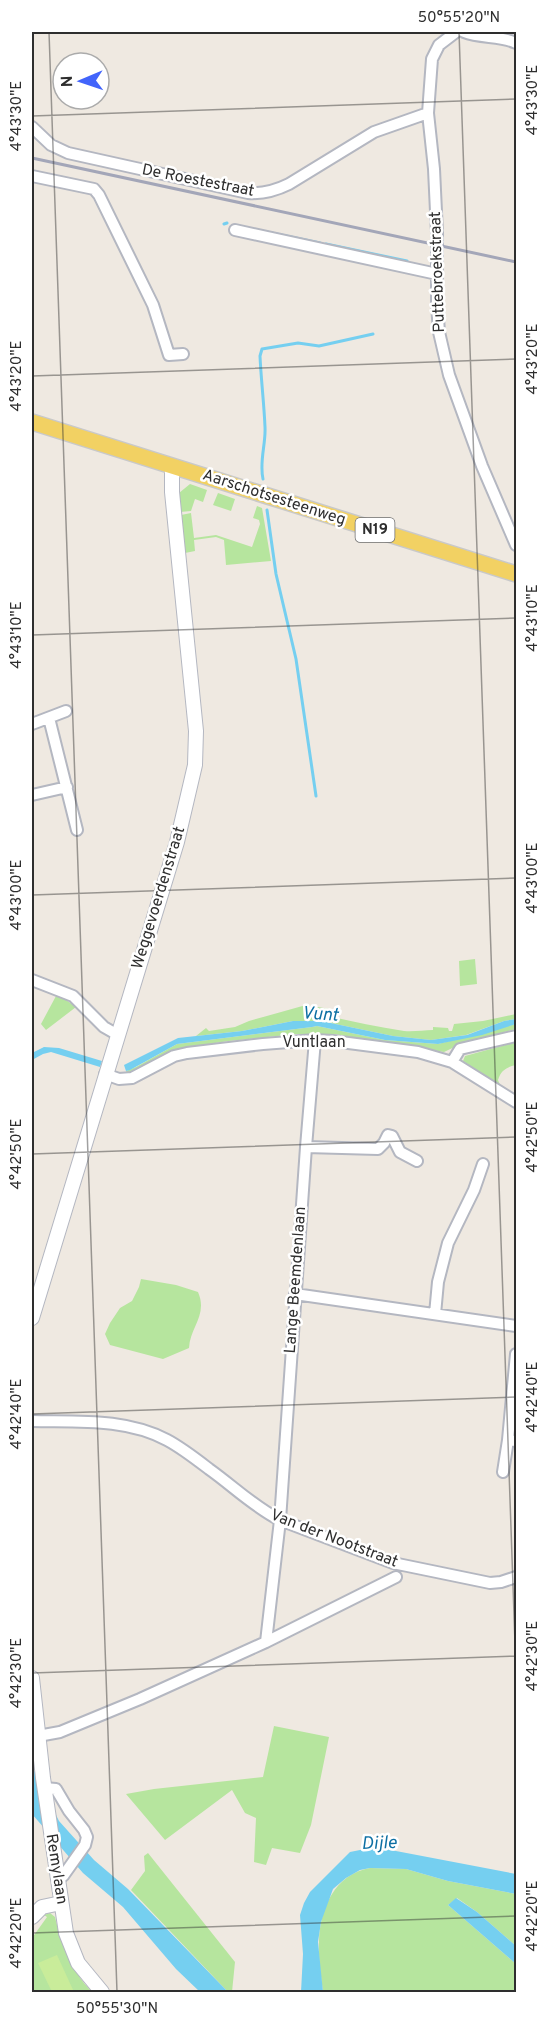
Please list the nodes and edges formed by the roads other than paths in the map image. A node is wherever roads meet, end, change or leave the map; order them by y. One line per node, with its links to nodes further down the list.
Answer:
1 (456, 32): 4 (street, Puttebroekstraat)
2 (464, 32): 3 (street)
3 (516, 44)
4 (428, 114): 5 (street, De Roestestraat); 8 (street, Puttebroekstraat)
5 (32, 127)
6 (32, 176): 9 (street)
7 (235, 230): 8 (street)
8 (437, 274): 12 (street, Puttebroekstraat)
9 (183, 354)
10 (32, 422): 11 (main road, Aarschotsesteenweg / N19)
11 (172, 466): 13 (main road, Aarschotsesteenweg / N19); 21 (street, Weggevoerdenstraat)
12 (516, 545)
13 (516, 574)
14 (66, 711): 15 (street)
15 (49, 718): 16 (street); 17 (street)
16 (32, 724)
17 (67, 787): 18 (street); 19 (street)
18 (32, 795)
19 (77, 830)
20 (32, 980): 21 (street)
21 (118, 1035): 25 (street, Weggevoerdenstraat)
22 (516, 1036): 24 (street)
23 (315, 1040): 24 (street, Vuntlaan); 25 (street, Vuntlaan); 27 (street, Lange Beemdenlaan)
24 (452, 1062): 26 (street, Vuntlaan)
25 (107, 1069): 32 (street, Weggevoerdenstraat)
26 (516, 1102)
27 (306, 1147): 28 (street); 30 (street, Lange Beemdenlaan)
28 (417, 1161)
29 (483, 1164): 31 (street)
30 (295, 1294): 31 (street); 38 (street, Lange Beemdenlaan)
31 (435, 1314): 33 (street)
32 (32, 1318)
33 (516, 1326)
34 (516, 1354): 36 (street)
35 (32, 1421): 38 (street, Van der Nootstraat)
36 (512, 1441): 37 (street)
37 (503, 1472)
38 (280, 1520): 40 (street, Van der Nootstraat); 41 (street, Lange Beemdenlaan)
39 (396, 1577): 41 (street)
40 (516, 1577)
41 (266, 1642): 43 (street)
42 (32, 1678): 43 (street)
43 (38, 1736): 44 (street, Remylaan)
44 (44, 1783): 45 (street, Remylaan); 45 (street)
45 (57, 1876): 46 (street, Remylaan)
46 (61, 1903): 47 (street); 48 (street, Remylaan)
47 (32, 1917)
48 (102, 1992)

